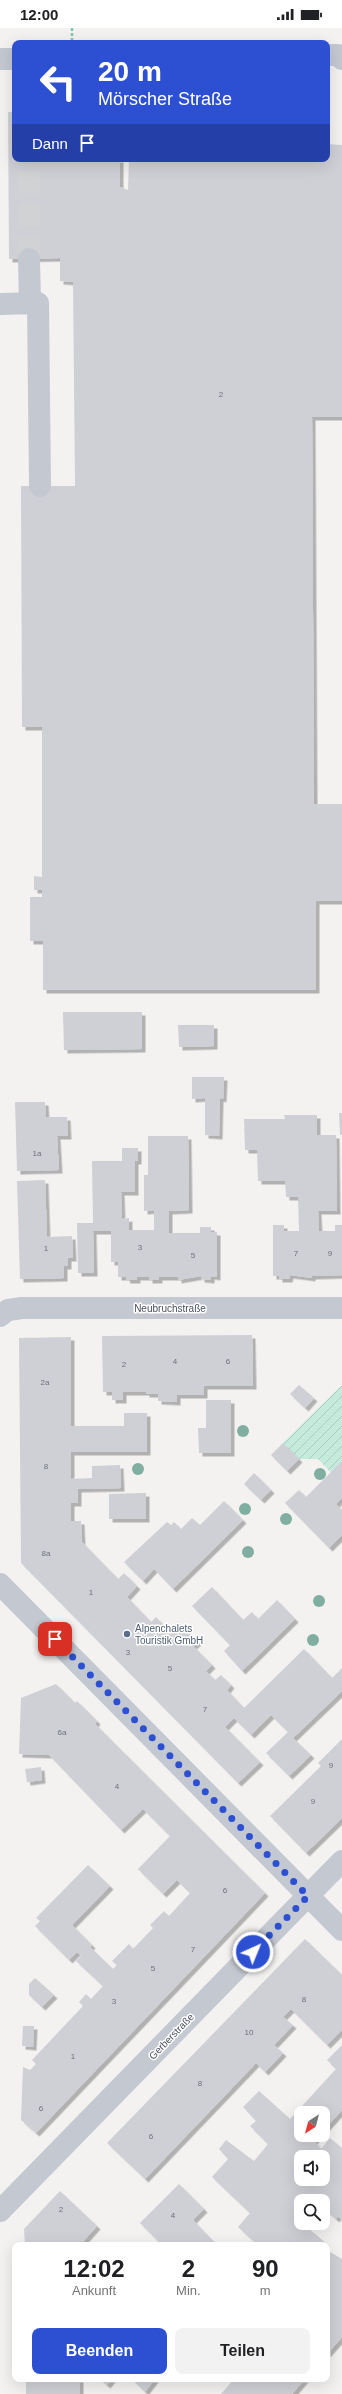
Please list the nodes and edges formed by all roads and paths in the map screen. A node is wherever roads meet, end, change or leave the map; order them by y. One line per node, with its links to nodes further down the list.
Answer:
1 (72, 28): 2 (path)
2 (72, 40)
3 (330, 55): 6 (street)
4 (0, 59): 5 (street)
5 (12, 59)
6 (342, 59)
7 (29, 259): 8 (street)
8 (30, 303): 9 (street); 10 (street)
9 (0, 304)
10 (40, 486)
11 (342, 1308): 12 (street, Neubruchstraße)
12 (0, 1316)
13 (0, 1584): 15 (street)
14 (342, 1861): 15 (street, Gerberstraße)
15 (308, 1896): 16 (street); 17 (street, Gerberstraße)
16 (342, 1930)
17 (0, 2212)

